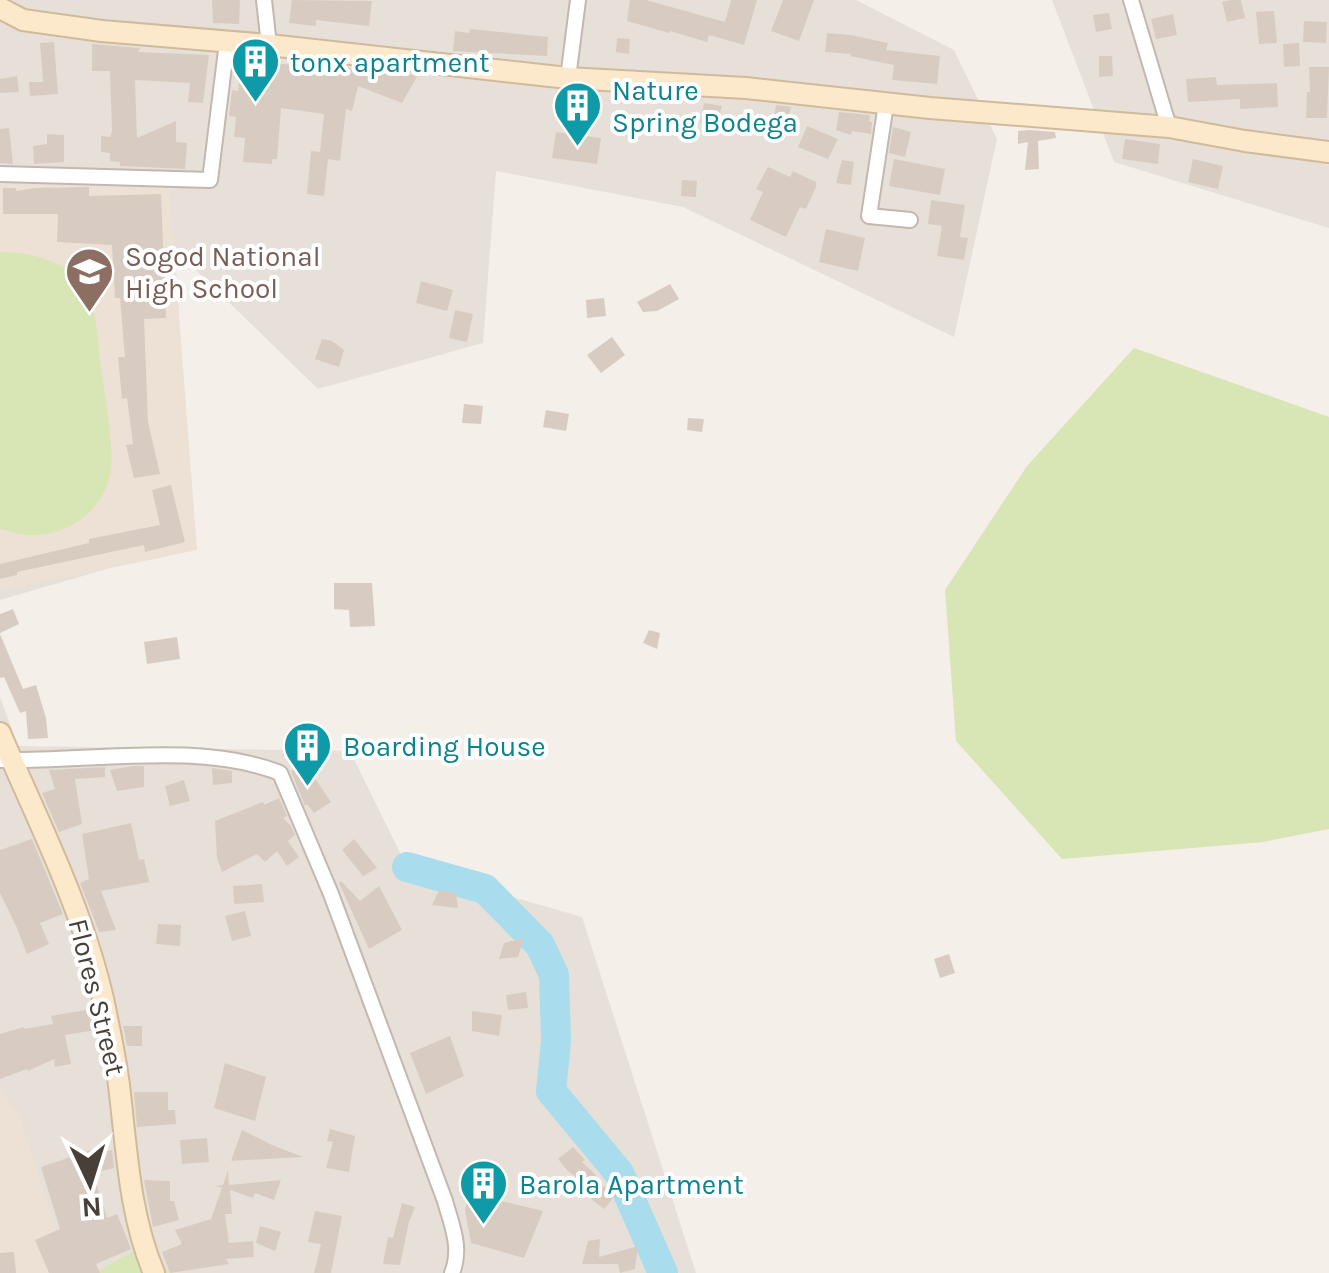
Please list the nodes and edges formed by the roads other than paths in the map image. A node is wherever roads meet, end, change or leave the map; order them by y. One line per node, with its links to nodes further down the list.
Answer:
1 (264, 0): 6 (street)
2 (578, 0): 7 (street)
3 (1131, 0): 9 (street)
4 (0, 8): 5 (street)
5 (227, 42): 6 (street); 11 (street)
6 (268, 45): 7 (street)
7 (568, 78): 8 (street)
8 (886, 104): 9 (street); 12 (street)
9 (1169, 127): 10 (street)
10 (1329, 152)
11 (0, 174)
12 (910, 220)
13 (0, 733): 14 (street, Flores Street)
14 (6, 760): 15 (street, Flores Street); 16 (street)
15 (154, 1273)
16 (452, 1273)

